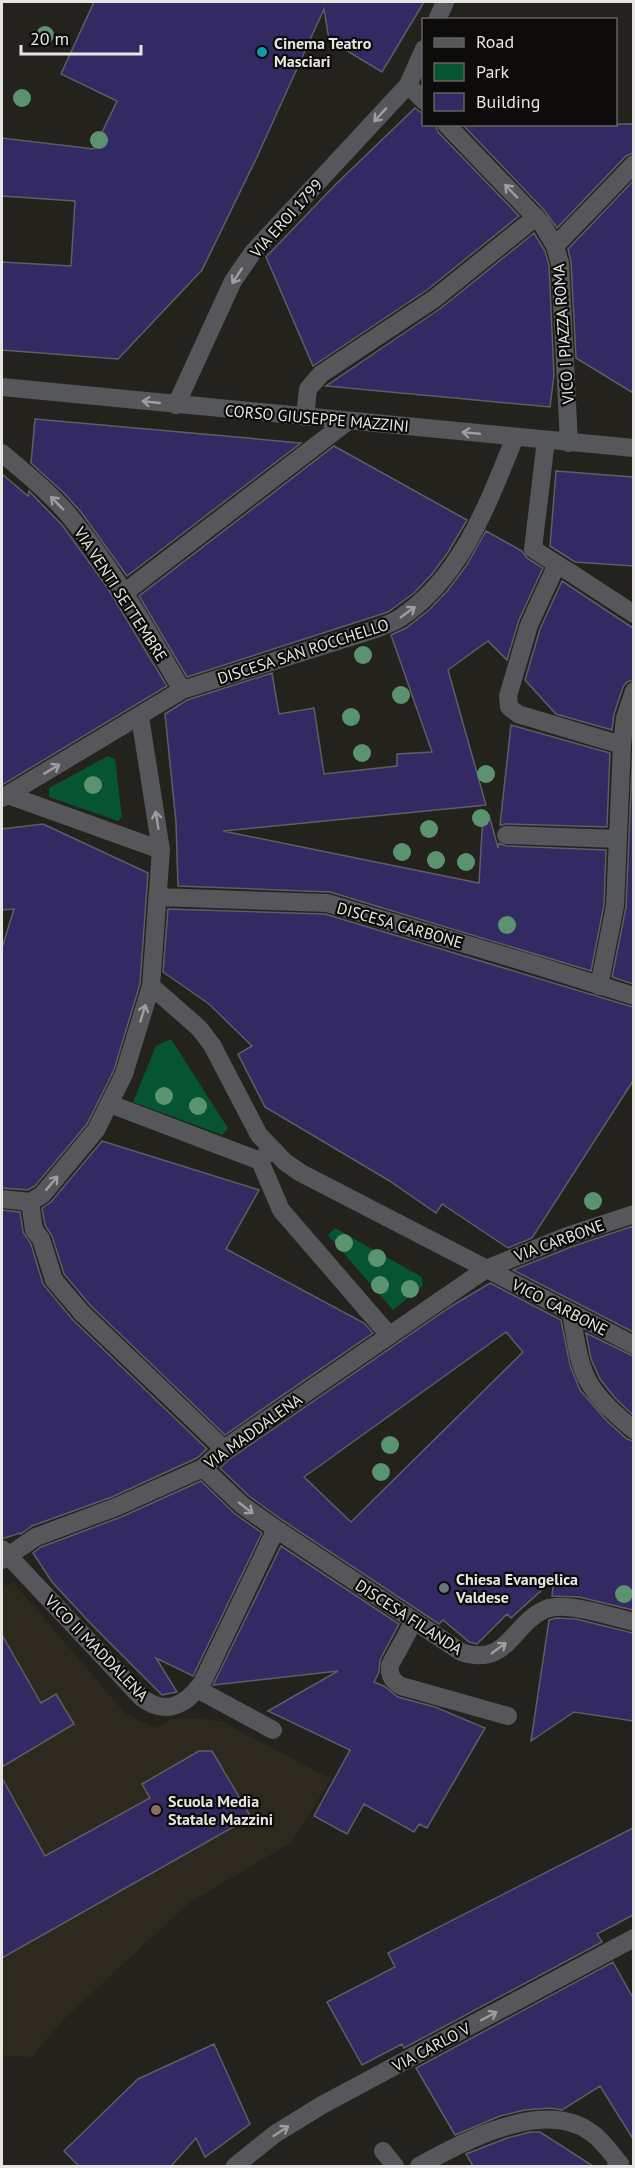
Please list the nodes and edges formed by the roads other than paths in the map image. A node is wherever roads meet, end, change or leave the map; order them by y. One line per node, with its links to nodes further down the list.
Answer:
1 (445, 2): 2 (street)
2 (438, 18)
3 (422, 51): 4 (street, VIA EROI 1799)
4 (408, 85): 5 (street); 11 (street, VIA EROI 1799, one-way to 11)
5 (422, 100)
6 (448, 126): 8 (street, VICO I PIAZZA ROMA, one-way to 6)
7 (633, 164): 9 (street)
8 (536, 217): 9 (street, VICO I PIAZZA ROMA); 12 (street)
9 (555, 246): 16 (street, VICO I PIAZZA ROMA)
10 (2, 387): 11 (street, CORSO GIUSEPPE MAZZINI, one-way to 10)
11 (177, 405): 12 (street, CORSO GIUSEPPE MAZZINI)
12 (305, 417): 13 (street, CORSO GIUSEPPE MAZZINI)
13 (348, 421): 14 (street, CORSO GIUSEPPE MAZZINI, one-way to 13); 20 (street)
14 (515, 437): 15 (street, CORSO GIUSEPPE MAZZINI); 22 (street, DISCESA SAN ROCCHELLO, one-way to 14)
15 (546, 440): 16 (street, CORSO GIUSEPPE MAZZINI); 19 (street)
16 (569, 443): 17 (street, CORSO GIUSEPPE MAZZINI)
17 (633, 448)
18 (2, 453): 20 (street, VIA VENTI SETTEMBRE, one-way to 18)
19 (563, 568): 21 (street); 25 (street)
20 (124, 593): 22 (street, VIA VENTI SETTEMBRE)
21 (633, 614)
22 (182, 690): 24 (street, DISCESA SAN ROCCHELLO)
23 (633, 691): 25 (street)
24 (140, 717): 26 (street, DISCESA SAN ROCCHELLO, one-way to 24); 29 (street, one-way to 24)
25 (622, 745): 28 (street)
26 (5, 796): 29 (street)
27 (506, 835): 28 (street)
28 (618, 839): 32 (street)
29 (161, 850): 30 (street)
30 (159, 897): 31 (street); 32 (street, DISCESA CARBONE)
31 (151, 986): 34 (street, one-way to 31); 35 (street)
32 (599, 986): 33 (street, DISCESA CARBONE)
33 (633, 996)
34 (110, 1104): 35 (street); 37 (street, one-way to 34)
35 (266, 1155): 39 (street, VICO CARBONE); 41 (street)
36 (2, 1199): 37 (street)
37 (30, 1202): 44 (street)
38 (633, 1214): 39 (street, VIA CARBONE)
39 (486, 1269): 40 (street, VICO CARBONE); 41 (street, VIA MADDALENA)
40 (571, 1313): 42 (street, VICO CARBONE); 43 (street)
41 (389, 1335): 44 (street, VIA MADDALENA)
42 (633, 1345)
43 (633, 1430)
44 (224, 1449): 45 (street, VIA MADDALENA)
45 (203, 1468): 46 (street, DISCESA FILANDA, one-way to 46); 47 (street, VIA MADDALENA)
46 (276, 1529): 48 (street, DISCESA FILANDA); 50 (street, VICO II MADDALENA)
47 (3, 1555): 50 (street, VICO II MADDALENA)
48 (414, 1621): 49 (street, DISCESA FILANDA, one-way to 49); 51 (street)
49 (633, 1622)
50 (197, 1689): 52 (street)
51 (507, 1716)
52 (273, 1730)
53 (633, 1938): 56 (street, VIA CARLO V, one-way to 53)
54 (383, 2151): 57 (street)
55 (618, 2165): 58 (street)
56 (235, 2166)
57 (395, 2166)
58 (419, 2166)

